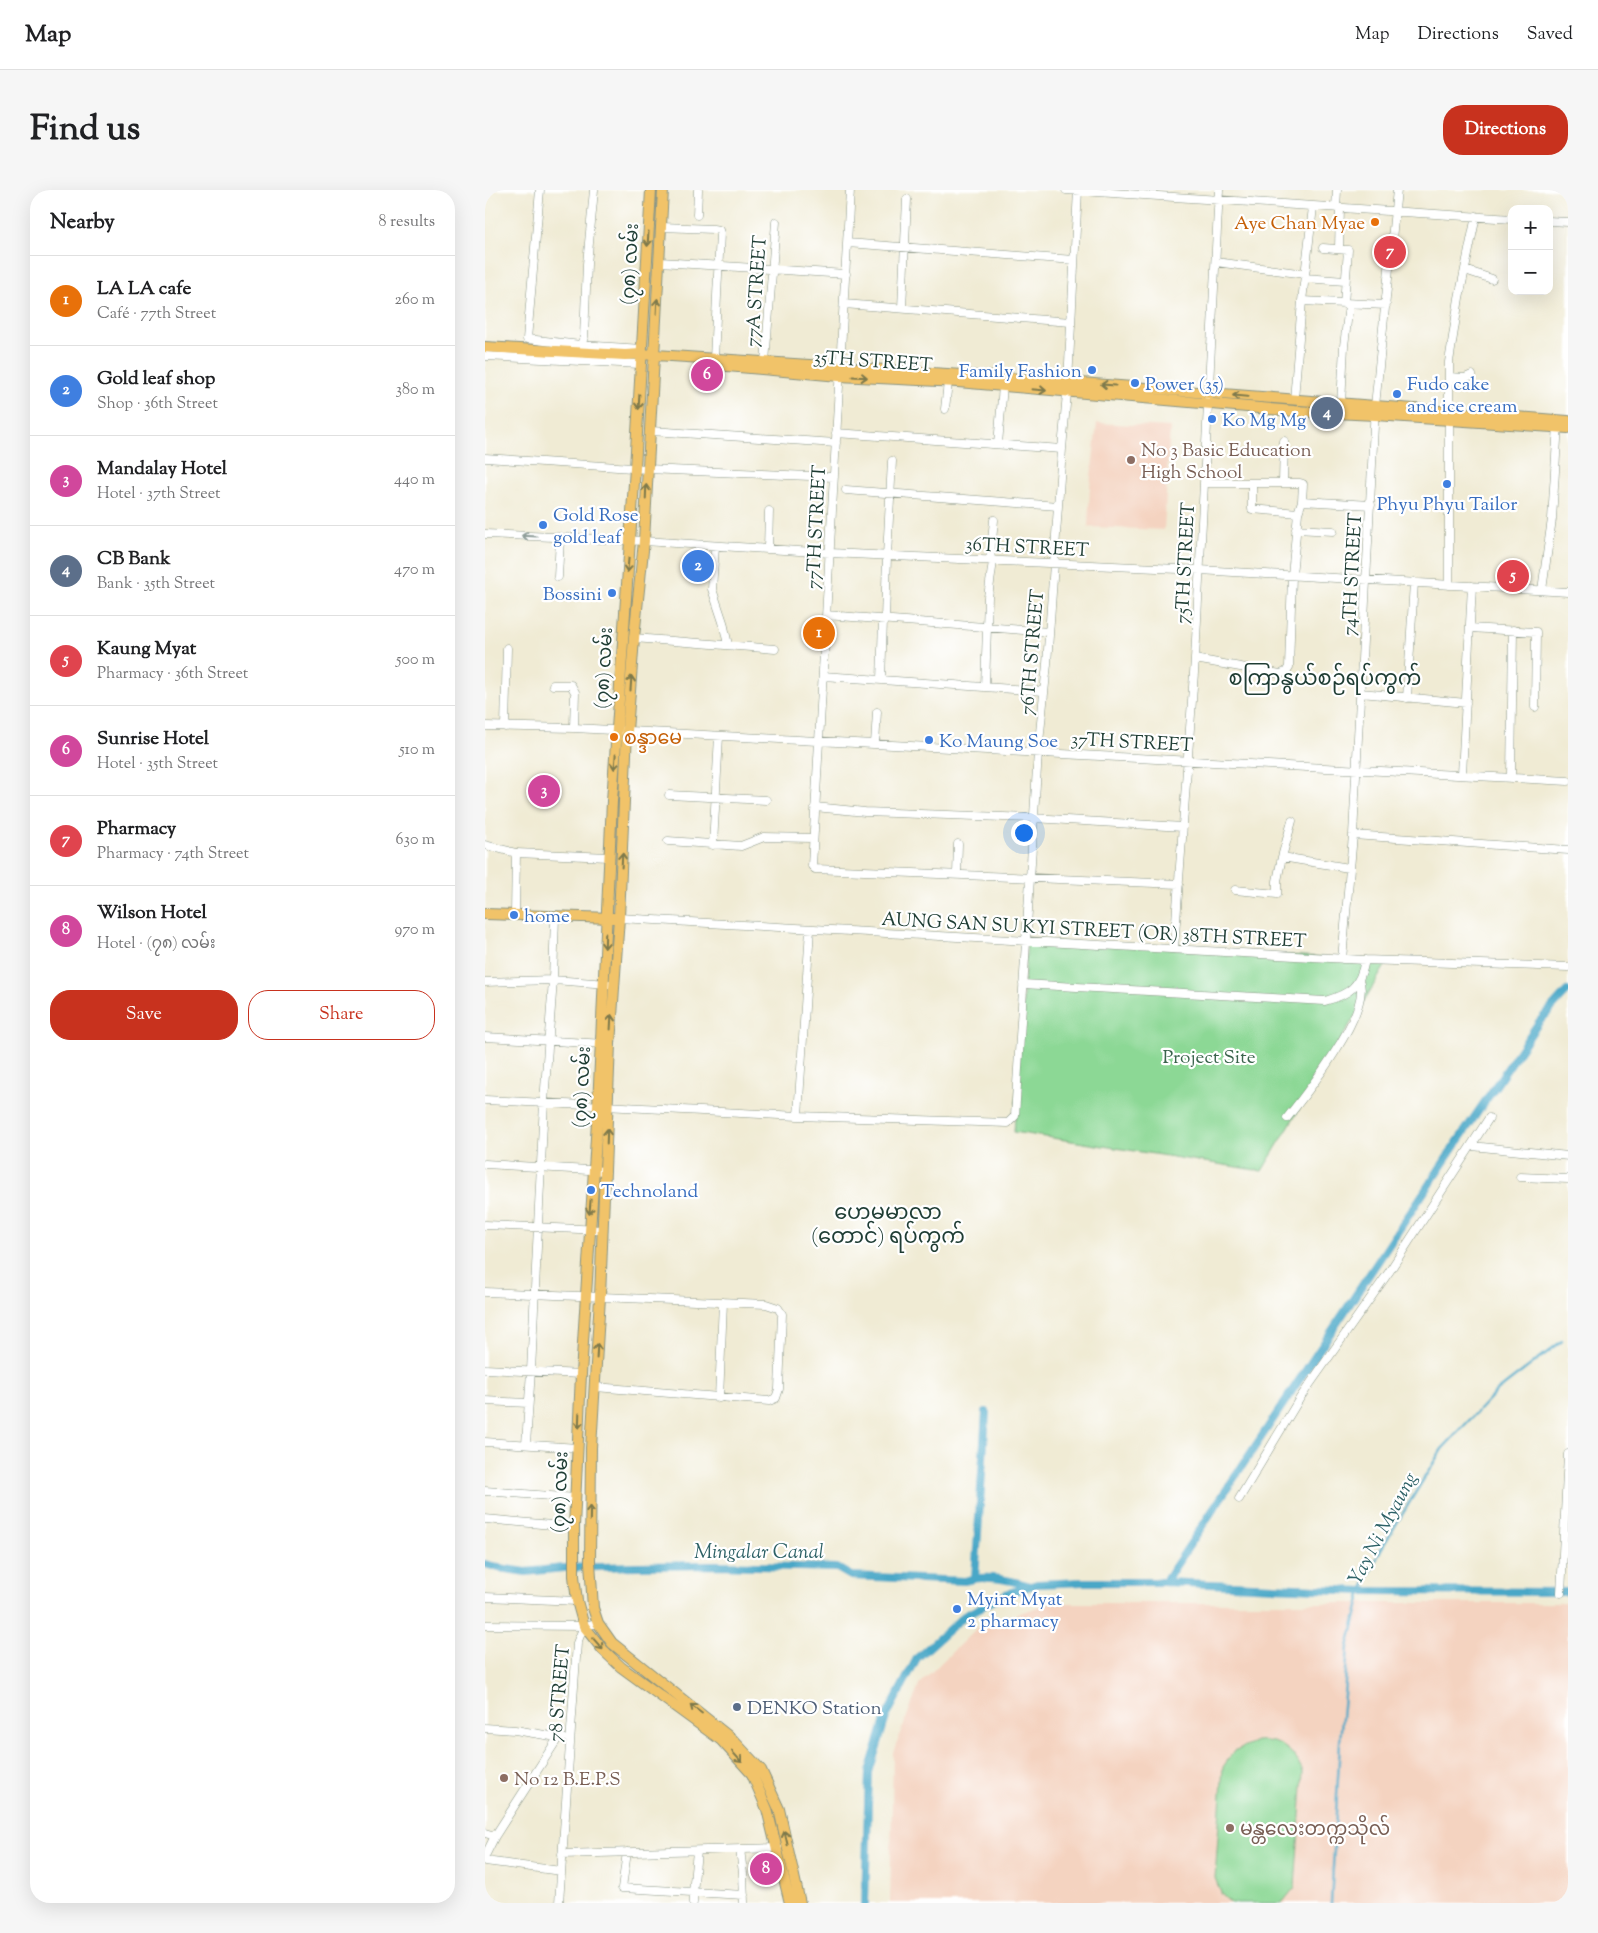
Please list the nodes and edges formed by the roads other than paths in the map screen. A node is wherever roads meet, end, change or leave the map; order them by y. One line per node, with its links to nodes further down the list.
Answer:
1 (540, 190): 44 (street)
2 (594, 190): 44 (street)
3 (651, 190): 47 (main road, (၇၈) လမ်း, one-way to 47)
4 (663, 190): 23 (main road, (၇၈) လမ်း)
5 (698, 190): 17 (street)
6 (850, 190): 24 (street, 77TH STREET)
7 (1066, 190): 8 (street)
8 (1078, 190): 13 (street); 28 (street, 76TH STREET)
9 (1219, 190): 13 (street, 75TH STREET)
10 (1337, 190): 15 (street)
11 (1397, 190): 16 (street, 74TH STREET)
12 (907, 199): 25 (street)
13 (1219, 201): 14 (street); 30 (street, 75TH STREET)
14 (1313, 207): 15 (street); 35 (street)
15 (1338, 208): 16 (street); 27 (street)
16 (1395, 212): 18 (street); 41 (street, 74TH STREET)
17 (697, 215)
18 (1476, 216): 19 (street); 33 (street)
19 (1508, 219)
20 (1553, 221): 22 (street)
21 (776, 222): 32 (street, 77A STREET)
22 (1568, 222)
23 (662, 227): 29 (main road, (၇၈) လမ်း); 31 (street)
24 (847, 243): 25 (street); 34 (street, 77TH STREET)
25 (904, 247): 28 (street); 42 (street)
26 (1323, 248): 27 (street)
27 (1339, 249): 37 (street)
28 (1074, 260): 43 (street, 76TH STREET)
29 (660, 262): 31 (street); 48 (main road, (၇၈) လမ်း, one-way to 29)
30 (1216, 262): 35 (street); 57 (street, 75TH STREET)
31 (719, 266): 32 (street); 49 (street)
32 (772, 269): 34 (street); 50 (street, 77A STREET)
33 (1465, 270): 36 (street); 53 (street)
34 (845, 274): 39 (street, 77TH STREET)
35 (1305, 276): 37 (street); 38 (street)
36 (1492, 279)
37 (1345, 281): 40 (street)
38 (1302, 301): 40 (street); 58 (street)
39 (844, 304): 42 (street); 51 (street, 77TH STREET)
40 (1346, 304): 41 (street); 60 (street)
41 (1386, 306): 62 (street, 74TH STREET)
42 (901, 308): 43 (street)
43 (1071, 322): 56 (street, 76TH STREET)
44 (581, 345): 47 (street)
45 (485, 347): 47 (main road, 35TH STREET)
46 (485, 356): 47 (street)
47 (641, 357): 48 (main road, 35TH STREET); 73 (main road, (၇၈) လမ်း, one-way to 73)
48 (655, 358): 49 (main road, 35TH STREET); 51 (main road, 35TH STREET); 65 (main road, (၇၈) လမ်း)
49 (714, 359): 50 (main road, 35TH STREET)
50 (765, 362): 51 (main road, 35TH STREET)
51 (840, 372): 54 (main road, 35TH STREET, one-way to 54); 56 (main road, 35TH STREET); 66 (street, 77TH STREET)
52 (1472, 376): 53 (street)
53 (1449, 377): 63 (street)
54 (948, 382): 55 (main road, 35TH STREET); 61 (street)
55 (1003, 386): 56 (main road, 35TH STREET, one-way to 56); 69 (street)
56 (1068, 387): 57 (main road, 35TH STREET); 70 (street, 76TH STREET)
57 (1209, 398): 59 (main road, 35TH STREET); 76 (street, 75TH STREET)
58 (1295, 400): 59 (main road, 35TH STREET); 60 (main road, 35TH STREET)
59 (1273, 404): 62 (main road, 35TH STREET)
60 (1341, 404): 62 (main road, 35TH STREET)
61 (945, 409)
62 (1375, 410): 63 (main road, 35TH STREET); 82 (street, 74TH STREET)
63 (1449, 416): 64 (main road, 35TH STREET); 104 (street)
64 (1563, 424): 106 (street)
65 (651, 431): 68 (street); 74 (main road, (၇၈) လမ်း)
66 (837, 433): 68 (street, 77TH STREET); 69 (street)
67 (1284, 442): 78 (street)
68 (836, 443): 75 (street, 77TH STREET)
69 (998, 444): 70 (street)
70 (1062, 449): 83 (street, 76TH STREET)
71 (485, 458): 73 (street)
72 (892, 461): 80 (street)
73 (635, 468): 74 (street); 91 (main road, (၇၈) လမ်း)
74 (647, 469): 75 (street); 92 (main road, (၇၈) လမ်း, one-way to 74)
75 (834, 477): 95 (street, 77TH STREET)
76 (1205, 483): 77 (street); 99 (street, 75TH STREET)
77 (1252, 483): 78 (street); 85 (street)
78 (1283, 483): 81 (street)
79 (846, 490): 80 (street)
80 (890, 493): 83 (street); 96 (street)
81 (1302, 501): 82 (street); 85 (street)
82 (1371, 504): 102 (street, 74TH STREET)
83 (1058, 506): 98 (street, 76TH STREET)
84 (769, 512): 94 (street)
85 (1298, 513): 87 (street)
86 (994, 520): 97 (street)
87 (1296, 529): 88 (street); 100 (street)
88 (1333, 531)
89 (485, 534): 90 (street, 36TH STREET, one-way to 89)
90 (560, 538): 91 (street, 36TH STREET); 101 (street)
91 (630, 541): 92 (street, 36TH STREET); 132 (main road, (၇၈) လမ်း, one-way to 132)
92 (644, 541): 93 (street, 36TH STREET); 114 (main road, (၇၈) လမ်း)
93 (715, 546): 94 (street, 36TH STREET); 115 (street)
94 (768, 549): 95 (street, 36TH STREET)
95 (830, 553): 96 (street, 36TH STREET); 108 (street, 77TH STREET)
96 (887, 556): 97 (street, 36TH STREET); 109 (street)
97 (992, 561): 98 (street, 36TH STREET); 110 (street)
98 (1055, 564): 99 (street, 36TH STREET); 113 (street, 76TH STREET)
99 (1200, 570): 100 (street, 36TH STREET); 118 (street, 75TH STREET)
100 (1292, 575): 102 (street, 36TH STREET); 118 (street)
101 (558, 577)
102 (1367, 580): 103 (street, 36TH STREET); 124 (street, 74TH STREET)
103 (1414, 582): 104 (street, 36TH STREET); 125 (street)
104 (1449, 585): 105 (street, 36TH STREET)
105 (1472, 586): 106 (street, 36TH STREET); 111 (street)
106 (1542, 590): 107 (street, 36TH STREET)
107 (1568, 592)
108 (826, 615): 109 (street); 119 (street, 77TH STREET)
109 (884, 620): 110 (street); 120 (street)
110 (988, 628): 113 (street); 122 (street)
111 (1470, 628): 112 (street); 126 (street)
112 (1513, 630): 127 (street); 140 (street)
113 (1049, 632): 123 (street, 76TH STREET)
114 (634, 638): 115 (street); 132 (main road, (၇၈) လမ်း, one-way to 114)
115 (727, 645): 117 (street)
116 (507, 648): 130 (street)
117 (775, 649)
118 (1195, 659): 137 (street, 75TH STREET)
119 (823, 676): 120 (street); 134 (street, 77TH STREET)
120 (881, 680): 122 (street)
121 (553, 685): 131 (street)
122 (985, 687): 123 (street)
123 (1044, 691): 136 (street, 76TH STREET)
124 (1361, 693): 125 (street); 138 (street, 74TH STREET)
125 (1407, 698): 126 (street)
126 (1466, 703): 139 (street)
127 (1535, 707)
128 (877, 712): 135 (street)
129 (485, 726): 130 (street, 37TH STREET)
130 (505, 727): 131 (street, 37TH STREET)
131 (574, 728): 132 (street, 37TH STREET)
132 (622, 731): 133 (street, 37TH STREET); 157 (main road, (၇၈) လမ်း, one-way to 157); 168 (main road, (၇၈) လမ်း, one-way to 132)
133 (719, 736): 134 (street, 37TH STREET); 143 (street)
134 (819, 741): 135 (street, 37TH STREET); 145 (street, 77TH STREET)
135 (875, 744): 136 (street, 37TH STREET)
136 (1037, 752): 137 (street, 37TH STREET); 146 (street, 76TH STREET)
137 (1188, 761): 138 (street, 37TH STREET); 148 (street, 75TH STREET)
138 (1356, 770): 139 (street, 37TH STREET); 149 (street, 74TH STREET)
139 (1462, 774): 140 (street, 37TH STREET)
140 (1511, 777): 141 (street, 37TH STREET)
141 (1568, 781)
142 (669, 795): 143 (street)
143 (716, 798): 144 (street); 154 (street)
144 (766, 800)
145 (815, 807): 146 (street); 150 (street, 77TH STREET)
146 (1033, 818): 148 (street); 161 (street, 76TH STREET)
147 (1292, 821): 158 (street)
148 (1183, 827): 162 (street, 75TH STREET)
149 (1353, 835): 155 (street); 159 (street, 74TH STREET)
150 (812, 838): 154 (street); 160 (street, 77TH STREET)
151 (668, 841): 154 (street)
152 (958, 844): 160 (street)
153 (485, 845): 156 (street)
154 (713, 845)
155 (1568, 850)
156 (516, 853): 157 (street); 165 (street)
157 (609, 856): 167 (main road, (၇၈) လမ်း)
158 (1282, 857): 159 (street); 163 (street)
159 (1349, 868): 172 (street, 74TH STREET)
160 (957, 874): 161 (street)
161 (1030, 877): 162 (street); 170 (street, 76TH STREET)
162 (1179, 884): 171 (street, 75TH STREET)
163 (1235, 890)
164 (485, 914): 165 (main road)
165 (515, 915): 166 (main road)
166 (555, 916): 167 (main road); 175 (street)
167 (606, 918): 168 (main road); 178 (main road, (၇၈) လမ်း, one-way to 178)
168 (619, 918): 169 (street, AUNG SAN SU KYI STREET (OR) 38TH STREET); 178 (main road, (၇၈) လမ်း)
169 (810, 929): 170 (street, AUNG SAN SU KYI STREET (OR) 38TH STREET); 186 (street)
170 (1027, 940): 171 (street, AUNG SAN SU KYI STREET (OR) 38TH STREET); 179 (street, 76TH STREET)
171 (1174, 948): 172 (street, AUNG SAN SU KYI STREET (OR) 38TH STREET)
172 (1342, 959): 173 (street, AUNG SAN SU KYI STREET (OR) 38TH STREET)
173 (1365, 960): 174 (street, AUNG SAN SU KYI STREET (OR) 38TH STREET); 176 (street)
174 (1568, 967)
175 (553, 980): 177 (street); 178 (street); 181 (street)
176 (1359, 980): 179 (street); 187 (street)
177 (485, 982)
178 (609, 984): 182 (main road, (၇၈) လမ်း)
179 (1023, 984): 186 (street, 76TH STREET)
180 (485, 1037): 181 (street)
181 (548, 1040): 182 (street); 184 (street)
182 (605, 1044): 185 (main road, (၇၈) လမ်း)
183 (485, 1100): 184 (street)
184 (543, 1102): 185 (street); 192 (street)
185 (603, 1106): 186 (street); 193 (main road, (၇၈) လမ်း); 194 (main road, (၇၈) လမ်း, one-way to 185)
186 (798, 1116)
187 (1287, 1118)
188 (1489, 1118): 189 (street)
189 (1472, 1146): 190 (street); 219 (street)
190 (1568, 1156)
191 (485, 1164): 192 (street)
192 (541, 1167): 193 (street); 198 (street)
193 (593, 1170): 194 (street); 199 (main road, (၇၈) လမ်း, one-way to 199)
194 (606, 1170): 200 (main road, (၇၈) လမ်း)
195 (1520, 1177): 196 (street)
196 (1568, 1179)
197 (485, 1224): 198 (street)
198 (539, 1226): 199 (street); 202 (street)
199 (589, 1229): 200 (street); 203 (main road, (၇၈) လမ်း)
200 (603, 1230): 204 (main road, (၇၈) လမ်း)
201 (485, 1292): 202 (street)
202 (535, 1294): 203 (street); 207 (street)
203 (585, 1296): 204 (street); 208 (main road, (၇၈) လမ်း)
204 (600, 1297): 205 (street); 209 (main road, (၇၈) လမ်း, one-way to 204)
205 (723, 1302): 210 (street); 210 (street)
206 (485, 1369): 207 (street)
207 (531, 1371): 208 (street); 212 (street)
208 (581, 1374): 215 (main road, (၇၈) လမ်း, one-way to 215)
209 (595, 1388): 210 (street); 225 (main road, (၇၈) လမ်း, one-way to 209)
210 (719, 1398)
211 (485, 1401): 212 (street)
212 (528, 1403): 214 (street)
213 (485, 1442): 214 (street)
214 (526, 1444): 215 (street)
215 (578, 1448): 218 (main road, (၇၈) လမ်း)
216 (1568, 1454): 222 (street)
217 (485, 1491): 218 (street)
218 (576, 1498): 221 (main road, (၇၈) လမ်း)
219 (1239, 1499)
220 (485, 1519): 221 (street)
221 (575, 1527): 224 (main road, (၇၈) လမ်း)
222 (1561, 1591)
223 (485, 1597): 224 (street)
224 (577, 1601): 227 (main road, (၇၈) လမ်း)
225 (598, 1623): 227 (street); 246 (main road, (၇၈) လမ်း, one-way to 225)
226 (485, 1625): 227 (street)
227 (585, 1626): 230 (street, 78 STREET); 233 (main road, (၇၈) လမ်း, one-way to 233)
228 (485, 1728): 229 (street)
229 (558, 1738): 230 (street); 232 (street)
230 (570, 1738): 237 (street, 78 STREET)
231 (485, 1832): 232 (street)
232 (495, 1836): 238 (street)
233 (778, 1848): 234 (street); 245 (main road, (၇၈) လမ်း)
234 (740, 1849): 235 (street); 242 (street)
235 (697, 1851): 236 (street); 241 (street)
236 (627, 1852): 237 (street); 241 (street)
237 (562, 1854): 240 (street, 78 STREET)
238 (485, 1856)
239 (485, 1861): 240 (street)
240 (561, 1871): 243 (street, 78 STREET)
241 (693, 1893): 242 (street); 244 (street)
242 (744, 1899)
243 (559, 1903)
244 (693, 1903)
245 (790, 1903)
246 (800, 1903)

